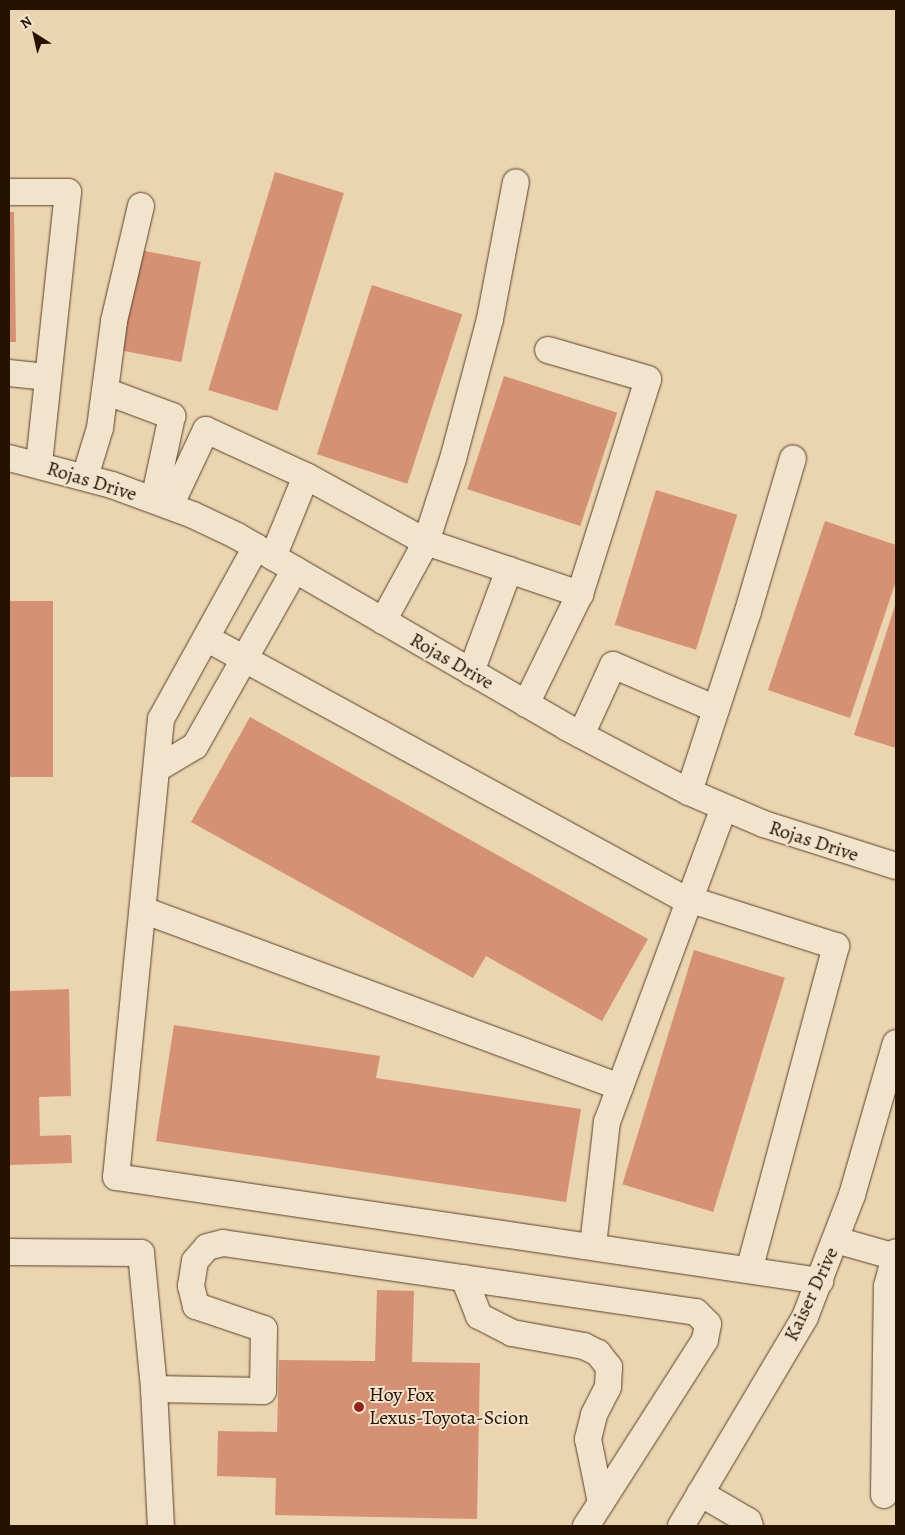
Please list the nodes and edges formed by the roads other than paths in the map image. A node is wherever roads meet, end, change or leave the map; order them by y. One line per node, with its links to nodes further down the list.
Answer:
1 (516, 182): 14 (street)
2 (9, 192): 6 (street)
3 (141, 206): 7 (street)
4 (548, 350): 17 (street)
5 (9, 373): 6 (street)
6 (48, 377): 10 (street)
7 (105, 391): 12 (street); 13 (street)
8 (9, 458): 10 (street, Rojas Drive)
9 (793, 458): 23 (street)
10 (39, 464): 12 (street, Rojas Drive)
11 (306, 476): 13 (street); 14 (street); 15 (street)
12 (85, 477): 13 (street, Rojas Drive)
13 (162, 503): 15 (street, Rojas Drive)
14 (426, 542): 16 (street); 18 (street)
15 (275, 558): 18 (street, Rojas Drive); 19 (street); 20 (street)
16 (509, 570): 17 (street); 21 (street)
17 (580, 594): 22 (street)
18 (383, 621): 21 (street, Rojas Drive)
19 (206, 638): 20 (street); 25 (street)
20 (245, 657): 25 (street); 29 (street)
21 (471, 672): 22 (street, Rojas Drive)
22 (526, 704): 24 (street, Rojas Drive)
23 (716, 709): 24 (street); 26 (street)
24 (581, 735): 26 (street, Rojas Drive)
25 (158, 768): 30 (street)
26 (689, 792): 27 (street, Rojas Drive)
27 (724, 808): 28 (street, Rojas Drive); 29 (street)
28 (896, 864)
29 (689, 899): 32 (street); 37 (street)
30 (143, 910): 32 (street); 34 (street)
31 (896, 1043): 33 (street, Kaiser Drive)
32 (620, 1087): 34 (street)
33 (836, 1240): 36 (street); 39 (street, Kaiser Drive)
34 (593, 1246): 37 (street)
35 (9, 1252): 40 (street)
36 (896, 1256): 42 (street)
37 (750, 1268): 39 (street)
38 (464, 1278): 40 (street); 43 (street); 43 (street)
39 (820, 1281): 41 (street, Kaiser Drive)
40 (154, 1389): 44 (street)
41 (700, 1493): 46 (street, Kaiser Drive); 47 (street)
42 (884, 1495)
43 (601, 1503): 45 (street)
44 (161, 1526)
45 (586, 1526)
46 (681, 1526)
47 (750, 1526)

